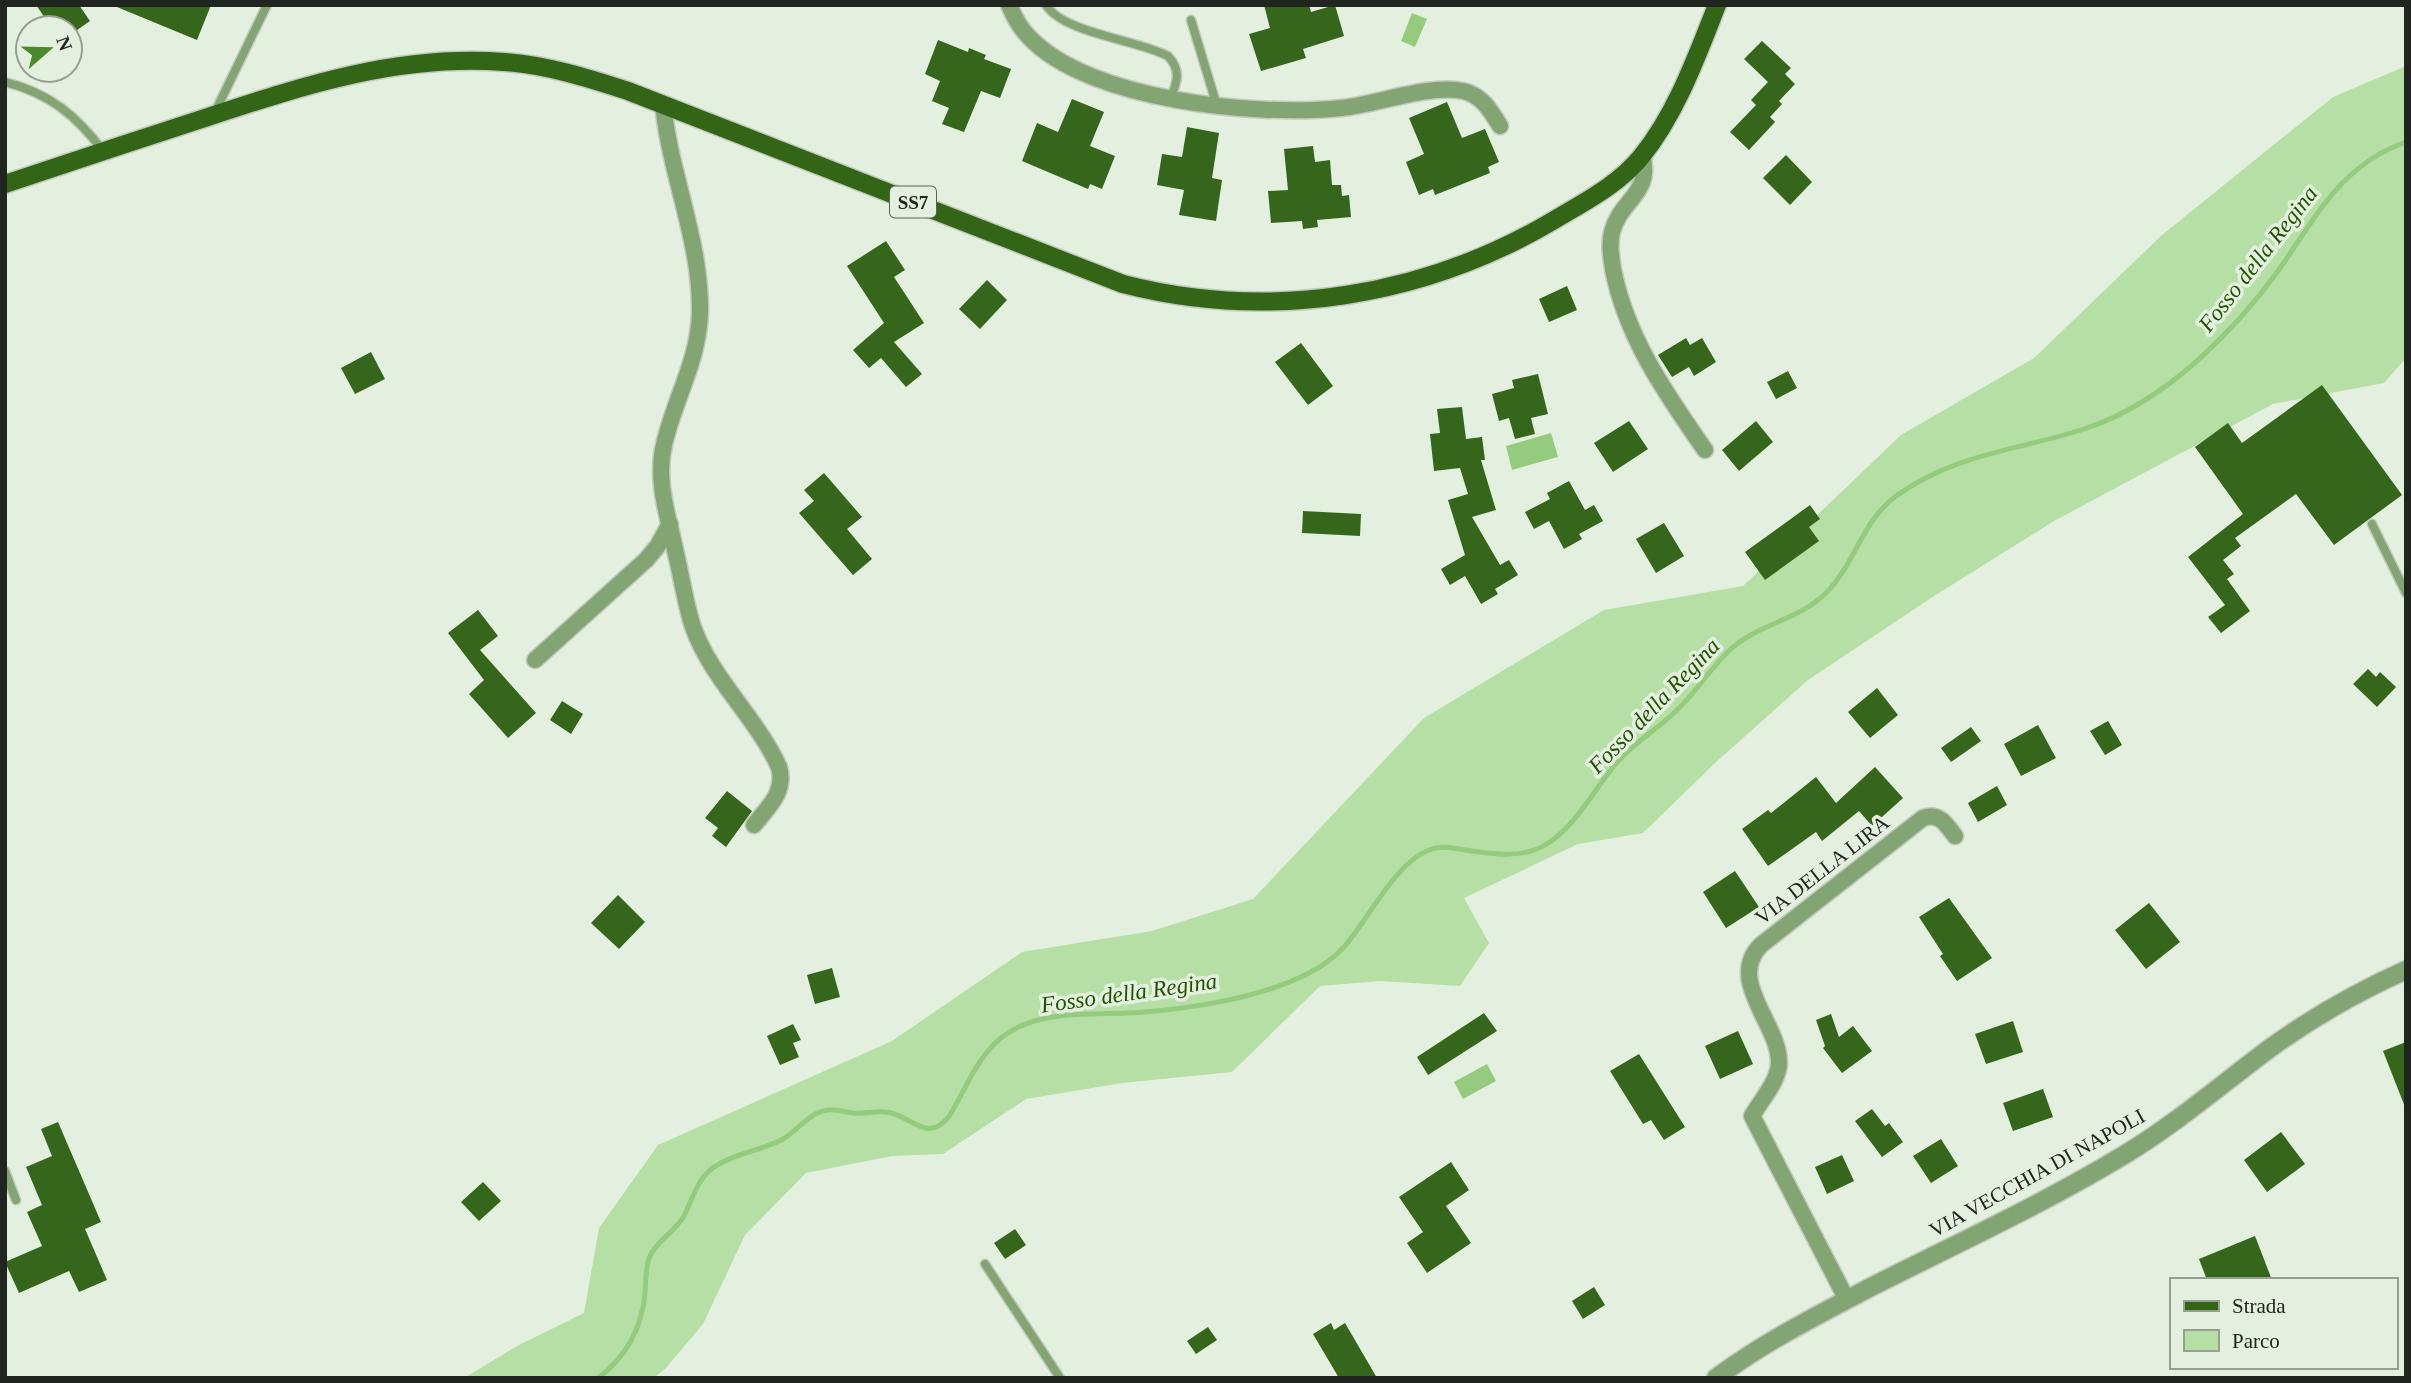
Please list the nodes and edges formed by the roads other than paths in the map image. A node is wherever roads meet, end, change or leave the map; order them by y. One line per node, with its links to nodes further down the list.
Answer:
1 (267, 5): 10 (lane)
2 (1009, 5): 7 (street)
3 (1046, 5): 7 (lane)
4 (1717, 5): 13 (main road, SS7)
5 (1191, 20): 9 (lane)
6 (5, 82): 12 (lane)
7 (1170, 98): 9 (street)
8 (663, 104): 10 (main road, SS7); 13 (main road, SS7); 16 (street)
9 (1217, 106): 11 (street)
10 (214, 115): 12 (main road, SS7)
11 (1500, 126)
12 (103, 151): 14 (main road, SS7)
13 (1642, 156): 15 (street)
14 (5, 184)
15 (1705, 450)
16 (670, 524): 19 (street); 20 (street)
17 (2372, 524): 18 (lane)
18 (2406, 593)
19 (535, 660)
20 (754, 825)
21 (1955, 836): 26 (street, VIA DELLA LIRA)
22 (2406, 970): 26 (street, VIA VECCHIA DI NAPOLI)
23 (5, 1171): 24 (lane)
24 (16, 1200)
25 (985, 1264): 27 (lane)
26 (1847, 1300): 28 (street, VIA VECCHIA DI NAPOLI)
27 (1060, 1378)
28 (1716, 1378)

